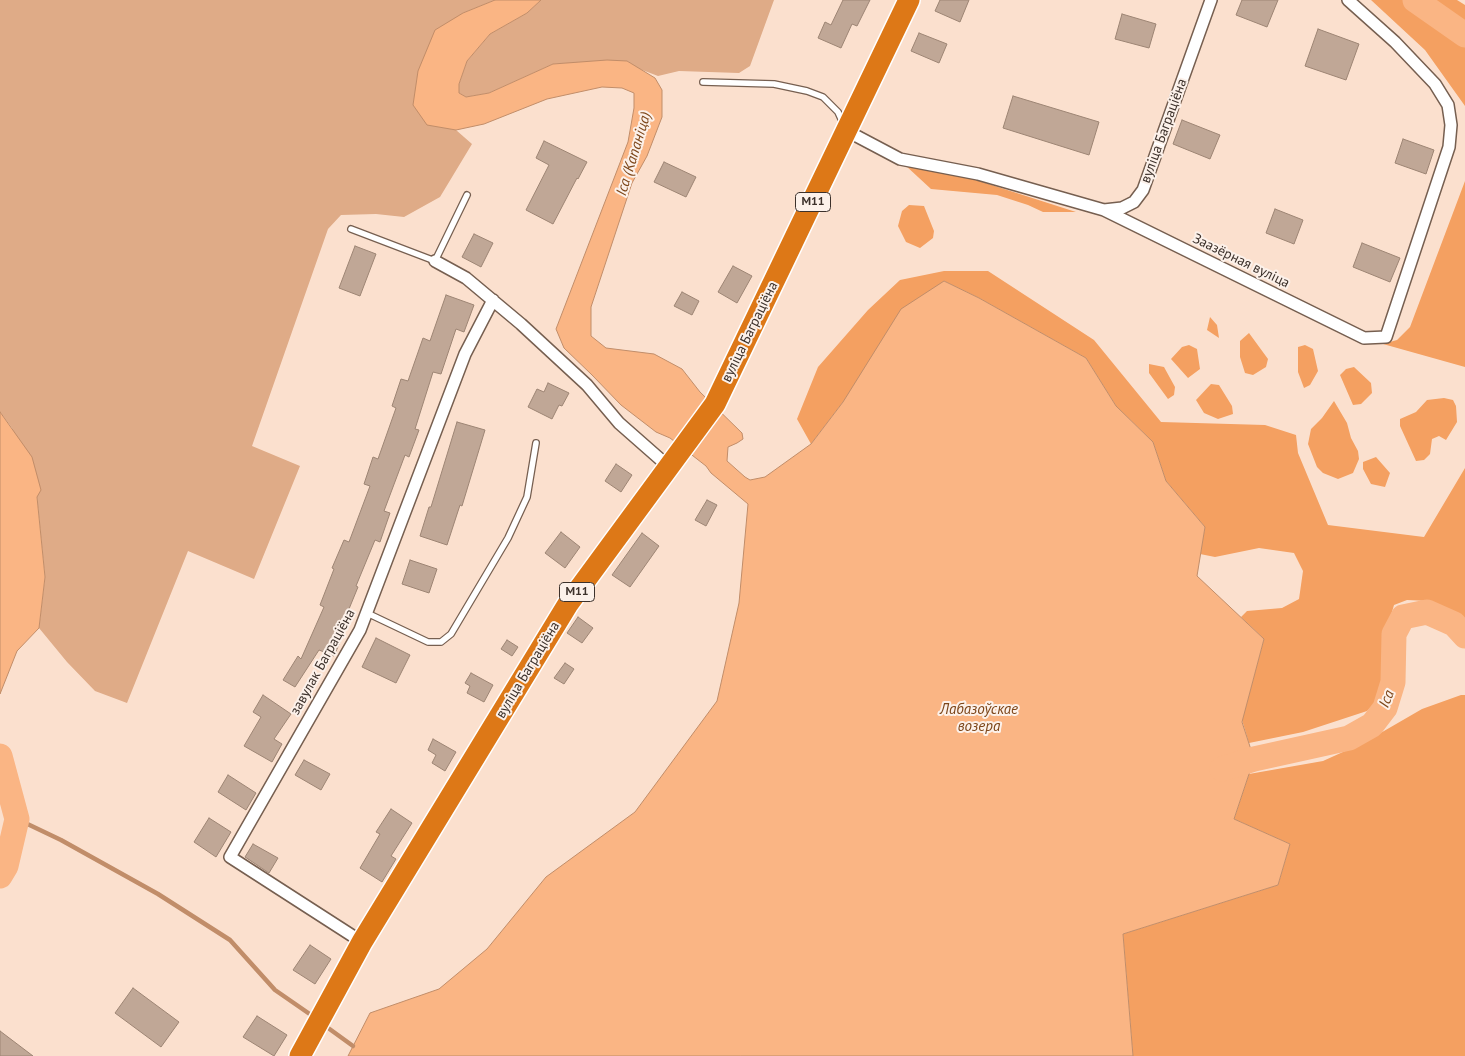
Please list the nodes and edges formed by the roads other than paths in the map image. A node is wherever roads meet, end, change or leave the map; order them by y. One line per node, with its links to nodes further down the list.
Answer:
1 (909, 0): 5 (highway, вуліца Баграціёна / М11)
2 (1211, 0): 7 (street, вуліца Баграціёна)
3 (1348, 0): 7 (street, Заазёрная вуліца)
4 (703, 82): 5 (lane)
5 (847, 131): 7 (street, вуліца Баграціёна); 12 (highway, вуліца Баграціёна / М11)
6 (467, 195): 9 (lane)
7 (1104, 210)
8 (351, 229): 9 (lane)
9 (435, 261): 10 (street)
10 (493, 300): 12 (street); 13 (street, завулак Баграціёна)
11 (536, 443): 13 (lane)
12 (676, 459): 14 (highway, вуліца Баграціёна / М11)
13 (367, 613): 14 (street, завулак Баграціёна)
14 (362, 942): 15 (highway, вуліца Баграціёна / М11)
15 (304, 1050)

